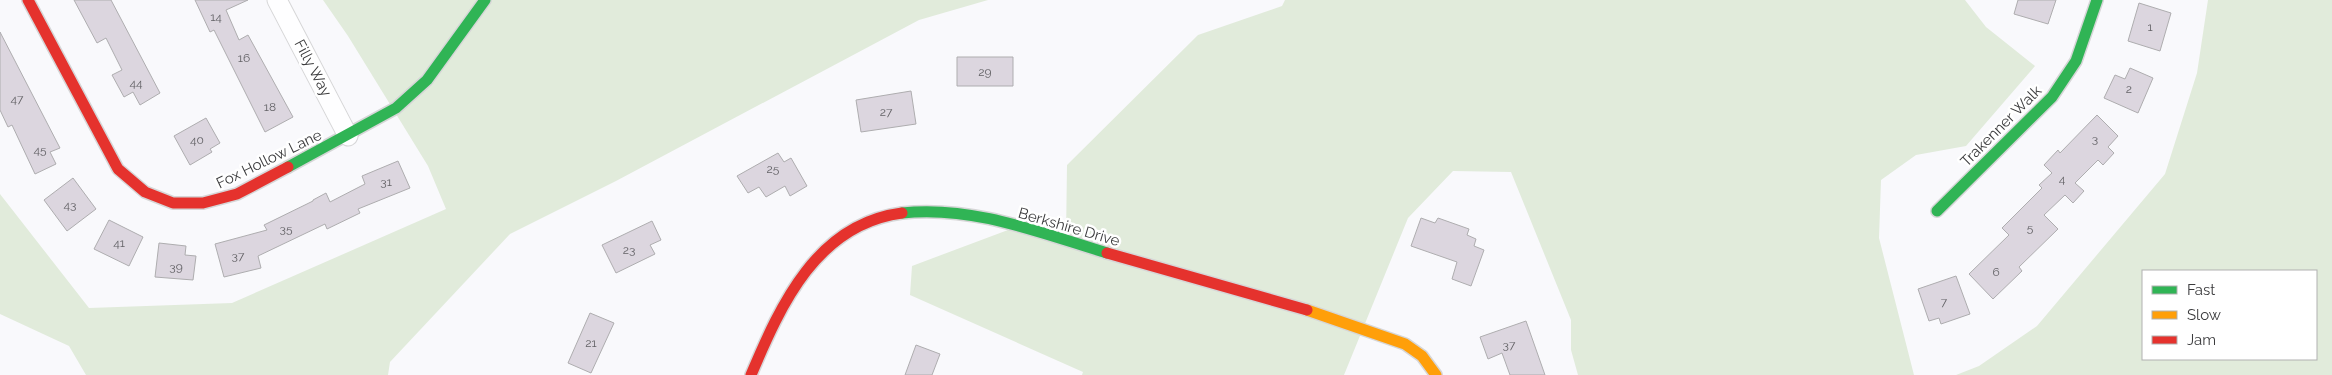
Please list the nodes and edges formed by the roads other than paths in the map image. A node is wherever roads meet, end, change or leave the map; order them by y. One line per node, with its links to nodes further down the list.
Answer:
1 (28, 0): 5 (street, Fox Hollow Lane)
2 (277, 0): 5 (street, Filly Way)
3 (485, 0): 5 (street, Fox Hollow Lane)
4 (2097, 0): 6 (street, Trakenner Walk)
5 (348, 136)
6 (1937, 211)
7 (750, 375): 8 (street, Berkshire Drive)
8 (1436, 375)

